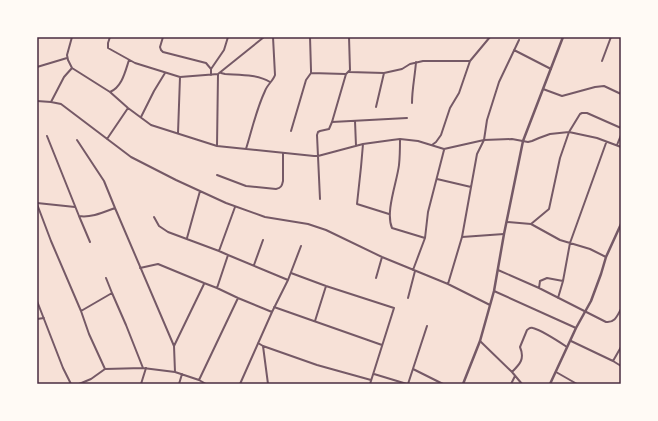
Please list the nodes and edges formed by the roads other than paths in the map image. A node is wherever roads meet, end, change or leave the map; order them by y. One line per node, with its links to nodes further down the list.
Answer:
1 (72, 37): 14 (street)
2 (110, 37): 15 (street)
3 (163, 37): 21 (street)
4 (228, 37): 21 (street)
5 (264, 37): 27 (street)
6 (273, 37): 31 (street)
7 (310, 37): 25 (street)
8 (349, 37): 23 (street)
9 (490, 37): 16 (street)
10 (563, 37): 22 (street)
11 (611, 37): 18 (street)
12 (519, 40): 13 (street)
13 (514, 50): 22 (street); 53 (street)
14 (67, 58): 19 (street); 20 (street)
15 (129, 60): 24 (street); 33 (street)
16 (470, 61): 17 (street); 57 (street)
17 (416, 62): 26 (street); 37 (street)
18 (602, 62)
19 (37, 67)
20 (72, 68): 33 (street); 36 (street)
21 (211, 69): 29 (street)
22 (551, 69): 32 (street)
23 (349, 72): 26 (street); 28 (street)
24 (165, 73): 30 (street); 40 (street)
25 (311, 73): 28 (street); 45 (street)
26 (384, 73): 38 (street)
27 (219, 74): 29 (street); 31 (street); 58 (street)
28 (346, 74): 43 (street)
29 (211, 75): 30 (street)
30 (180, 77): 47 (street)
31 (270, 82): 62 (street)
32 (543, 89): 34 (street); 54 (street)
33 (110, 92): 39 (street)
34 (621, 94)
35 (37, 102): 36 (street)
36 (51, 102): 50 (street)
37 (412, 103)
38 (376, 107)
39 (128, 108): 40 (street); 50 (street)
40 (140, 117): 47 (street)
41 (407, 118): 42 (street)
42 (355, 121): 43 (street); 59 (street)
43 (332, 122): 65 (street)
44 (621, 128): 46 (street)
45 (291, 131)
46 (569, 132): 54 (street); 55 (street); 79 (street)
47 (178, 133): 58 (street)
48 (621, 135): 60 (street)
49 (47, 136): 72 (street)
50 (107, 139): 69 (street)
51 (400, 139): 56 (street); 57 (street); 75 (street)
52 (77, 140): 74 (street)
53 (484, 140): 54 (street); 63 (street); 68 (street)
54 (523, 141): 78 (street)
55 (607, 142): 60 (street); 87 (street)
56 (363, 144): 59 (street); 75 (street)
57 (432, 145): 63 (street)
58 (217, 146): 62 (street)
59 (356, 146): 65 (street)
60 (617, 146): 61 (street)
61 (621, 147)
62 (246, 149): 64 (street)
63 (444, 149): 67 (street)
64 (283, 153): 65 (street); 66 (street)
65 (318, 156): 70 (street)
66 (217, 175)
67 (437, 179): 68 (street); 84 (street)
68 (471, 187): 82 (street)
69 (200, 191): 73 (street); 83 (street)
70 (320, 200)
71 (37, 204): 72 (street); 116 (street)
72 (75, 207): 76 (street)
73 (235, 207): 89 (street); 91 (street)
74 (115, 208): 76 (street); 94 (street)
75 (390, 214): 84 (street)
76 (79, 216): 86 (street)
77 (154, 217): 83 (street)
78 (506, 222): 79 (street); 81 (street)
79 (531, 224): 87 (street)
80 (621, 224): 92 (street)
81 (504, 234): 82 (street); 96 (street)
82 (462, 237): 103 (street)
83 (187, 238): 89 (street)
84 (425, 238): 95 (street)
85 (263, 240): 93 (street)
86 (90, 242)
87 (570, 243): 92 (street); 101 (street)
88 (301, 246): 97 (street)
89 (219, 251): 90 (street)
90 (228, 255): 93 (street); 105 (street)
91 (382, 257): 95 (street); 99 (street)
92 (606, 257): 118 (street)
93 (254, 265): 100 (street)
94 (140, 268): 102 (street); 128 (street)
95 (414, 270): 103 (street); 110 (street)
96 (498, 270): 106 (street); 107 (street)
97 (291, 273): 100 (street); 104 (street)
98 (106, 278): 108 (street)
99 (376, 278)
100 (288, 280): 114 (street)
101 (563, 281): 106 (street); 111 (street)
102 (204, 283): 105 (street); 128 (street)
103 (448, 284): 113 (street)
104 (326, 286): 121 (street); 127 (street)
105 (217, 288): 109 (street)
106 (538, 288): 111 (street)
107 (494, 291): 113 (street); 123 (street)
108 (112, 293): 116 (street); 134 (street)
109 (238, 298): 117 (street); 143 (street)
110 (408, 298)
111 (558, 298): 118 (street)
112 (37, 302): 120 (street)
113 (490, 305): 124 (street)
114 (274, 307): 117 (street); 121 (street)
115 (621, 309): 118 (street)
116 (81, 311): 135 (street)
117 (272, 312): 126 (street)
118 (584, 312): 123 (street)
119 (37, 318): 120 (street)
120 (44, 318): 145 (street)
121 (315, 321): 127 (street)
122 (427, 326): 136 (street)
123 (576, 328): 125 (street)
124 (480, 341): 138 (street); 155 (street)
125 (571, 341): 130 (street); 132 (street)
126 (258, 343): 129 (street); 150 (street)
127 (382, 345): 141 (street)
128 (174, 346): 137 (street)
129 (263, 346): 144 (street); 151 (street)
130 (567, 347): 138 (street); 139 (street)
131 (621, 347): 132 (street)
132 (613, 361): 133 (street)
133 (621, 366)
134 (144, 368): 135 (street); 137 (street); 147 (street)
135 (105, 369): 146 (street)
136 (413, 370): 153 (street); 154 (street)
137 (175, 372): 140 (street)
138 (512, 372): 142 (street)
139 (556, 372): 158 (street); 159 (street)
140 (182, 374): 143 (street); 148 (street)
141 (373, 374): 144 (street); 153 (street)
142 (515, 376): 156 (street); 157 (street)
143 (199, 380): 149 (street)
144 (372, 380): 152 (street)
145 (71, 384)
146 (79, 384)
147 (141, 384)
148 (179, 384)
149 (206, 384)
150 (240, 384)
151 (268, 384)
152 (370, 384)
153 (408, 384)
154 (443, 384)
155 (462, 384)
156 (511, 384)
157 (522, 384)
158 (550, 384)
159 (578, 384)

